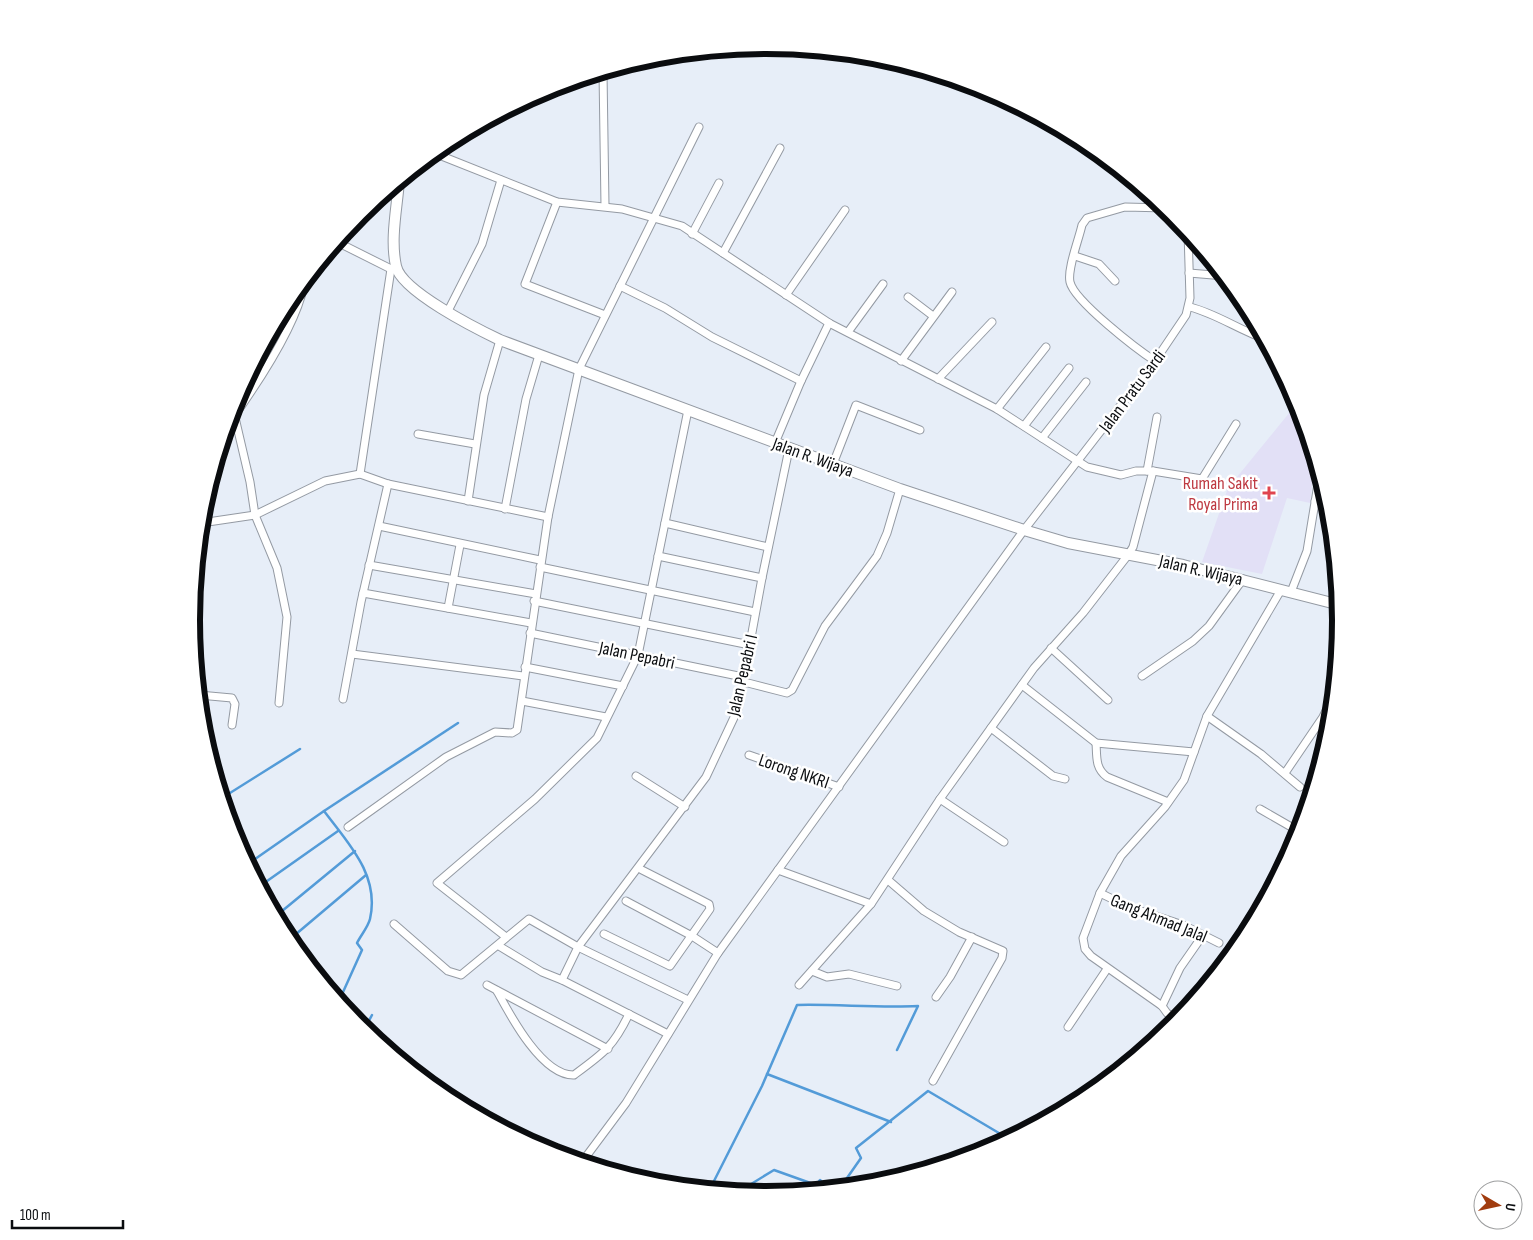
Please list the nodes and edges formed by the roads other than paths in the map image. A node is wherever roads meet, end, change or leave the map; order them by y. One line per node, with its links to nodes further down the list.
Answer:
1 (603, 78): 9 (street)
2 (699, 127): 12 (street)
3 (780, 148): 16 (street)
4 (442, 156): 5 (street)
5 (501, 180): 8 (street); 29 (street)
6 (719, 183): 13 (street)
7 (398, 190): 18 (street)
8 (557, 202): 9 (street); 30 (street)
9 (604, 206): 12 (street)
10 (1154, 207): 17 (street)
11 (845, 210): 25 (street)
12 (655, 218): 13 (street); 23 (street)
13 (692, 234): 16 (street)
14 (1189, 243): 19 (street)
15 (343, 245): 18 (street)
16 (723, 253): 25 (street)
17 (1074, 256): 21 (street); 40 (street)
18 (394, 268): 29 (street, Jalan R. Wijaya); 62 (street)
19 (1190, 273): 20 (street); 28 (street)
20 (1216, 275)
21 (1115, 281)
22 (883, 284): 34 (street)
23 (620, 286): 30 (street); 44 (street)
24 (952, 292): 31 (street)
25 (786, 295): 32 (street)
26 (908, 297): 31 (street)
27 (300, 299): 46 (street)
28 (1190, 307): 35 (street); 40 (street, Jalan Pratu Sardi)
29 (448, 311): 36 (street, Jalan R. Wijaya)
30 (605, 316): 42 (street)
31 (933, 316): 39 (street)
32 (829, 322): 34 (street); 44 (street)
33 (992, 322): 43 (street)
34 (848, 332): 39 (street)
35 (1256, 336)
36 (500, 340): 38 (street, Jalan R. Wijaya); 57 (street)
37 (1046, 347): 47 (street)
38 (539, 355): 42 (street, Jalan R. Wijaya); 69 (street)
39 (901, 361): 43 (street)
40 (1155, 361): 59 (street, Jalan Pratu Sardi)
41 (1069, 368): 52 (street)
42 (579, 369): 48 (street, Jalan R. Wijaya); 71 (street)
43 (938, 379): 47 (street)
44 (801, 381): 56 (street)
45 (1086, 382): 55 (street)
46 (247, 395)
47 (997, 409): 52 (street)
48 (688, 410): 56 (street, Jalan R. Wijaya); 73 (street)
49 (1157, 417): 61 (street)
50 (236, 421): 70 (street)
51 (1236, 424): 61 (street)
52 (1024, 426): 55 (street)
53 (920, 430): 60 (street)
54 (418, 434): 57 (street)
55 (1042, 438): 59 (street)
56 (775, 443): 58 (street, Jalan R. Wijaya)
57 (475, 444): 66 (street)
58 (789, 449): 60 (street, Jalan R. Wijaya); 77 (street, Jalan Pepabri I)
59 (1078, 463): 61 (street); 75 (street, Jalan Pratu Sardi)
60 (833, 464): 64 (street, Jalan R. Wijaya)
61 (1150, 471): 78 (street)
62 (360, 474): 63 (street); 70 (street)
63 (388, 484): 66 (street); 74 (street)
64 (900, 489): 75 (street, Jalan R. Wijaya); 102 (street, Jalan Pepabri)
65 (1317, 489): 67 (street)
66 (468, 501): 69 (street)
67 (1315, 501): 68 (street); 86 (street)
68 (1320, 502)
69 (505, 508): 71 (street)
70 (255, 515): 72 (street); 109 (street)
71 (548, 517): 80 (street)
72 (209, 522)
73 (665, 523): 77 (street); 79 (street)
74 (379, 526): 76 (street); 81 (street)
75 (1024, 530): 78 (street, Jalan R. Wijaya); 121 (street, Jalan Pratu Sardi)
76 (460, 545): 80 (street); 84 (street)
77 (768, 547): 82 (street, Jalan Pepabri I)
78 (1128, 555): 83 (street, Jalan R. Wijaya); 96 (street)
79 (658, 556): 82 (street); 85 (street)
80 (540, 564): 85 (street); 88 (street)
81 (369, 565): 84 (street); 87 (street)
82 (762, 578): 91 (street, Jalan Pepabri I)
83 (1243, 579): 86 (street, Jalan R. Wijaya); 101 (street)
84 (453, 580): 88 (street); 90 (street)
85 (651, 589): 91 (street); 93 (street)
86 (1286, 591): 89 (street, Jalan R. Wijaya); 111 (street)
87 (364, 593): 90 (street); 97 (street)
88 (535, 597): 92 (street); 93 (street)
89 (1333, 603)
90 (448, 608): 92 (street)
91 (755, 612): 95 (street, Jalan Pepabri I)
92 (531, 623): 94 (street)
93 (644, 624): 95 (street); 98 (street)
94 (530, 633): 98 (street, Jalan Pepabri); 99 (street)
95 (750, 645): 102 (street, Jalan Pepabri I)
96 (1051, 648): 103 (street); 108 (street)
97 (352, 654): 100 (street); 106 (street)
98 (638, 655): 102 (street, Jalan Pepabri); 104 (street)
99 (525, 667): 100 (street); 104 (street)
100 (523, 676): 107 (street)
101 (1142, 676)
102 (744, 680): 125 (street, Jalan Pepabri I)
103 (1022, 685): 114 (street); 115 (street)
104 (623, 686): 112 (street)
105 (205, 696): 113 (street)
106 (343, 699)
107 (522, 700): 112 (street); 127 (street)
108 (1108, 700)
109 (279, 703)
110 (1325, 713): 118 (street)
111 (1207, 716): 116 (street); 118 (street)
112 (606, 717): 140 (street)
113 (232, 725)
114 (991, 728): 120 (street); 123 (street)
115 (1096, 743): 116 (street); 124 (street)
116 (1194, 752): 124 (street)
117 (749, 755): 121 (street, Lorong NKRI)
118 (1285, 773): 122 (street)
119 (636, 776): 125 (street)
120 (1065, 779)
121 (839, 786): 131 (street, Jalan Pratu Sardi)
122 (1300, 787)
123 (940, 799): 129 (street); 132 (street)
124 (1168, 802): 133 (street)
125 (685, 807): 144 (street, Jalan Pepabri I)
126 (1260, 809): 128 (street)
127 (348, 827)
128 (1293, 828)
129 (1004, 842)
130 (642, 870): 139 (street)
131 (778, 870): 135 (street); 145 (street, Jalan Pratu Sardi)
132 (888, 880): 135 (street); 141 (street)
133 (1100, 893): 138 (street, Gang Ahmad Jalal); 146 (street)
134 (626, 901): 139 (street)
135 (871, 904): 147 (street)
136 (394, 924): 143 (street)
137 (604, 934): 139 (street)
138 (1203, 935): 142 (street, Gang Ahmad Jalal); 155 (street)
139 (692, 936): 145 (street)
140 (506, 937): 143 (street); 144 (street)
141 (972, 937): 153 (street); 161 (street)
142 (1219, 943)
143 (499, 946): 148 (street)
144 (578, 947): 148 (street, Jalan Pepabri I); 154 (street)
145 (718, 953): 154 (street, Jalan Pratu Sardi)
146 (1107, 968): 155 (street); 158 (street)
147 (812, 971): 149 (street); 151 (street)
148 (562, 980): 156 (street)
149 (799, 984)
150 (487, 985): 152 (street)
151 (897, 986)
152 (497, 990): 160 (street); 160 (street)
153 (936, 997)
154 (688, 1000): 159 (street, Jalan Pratu Sardi)
155 (1162, 1006): 157 (street)
156 (629, 1014): 159 (street); 160 (street)
157 (1171, 1016)
158 (1068, 1027)
159 (668, 1034): 162 (street, Jalan Pratu Sardi)
160 (608, 1049)
161 (934, 1081)
162 (586, 1157)

